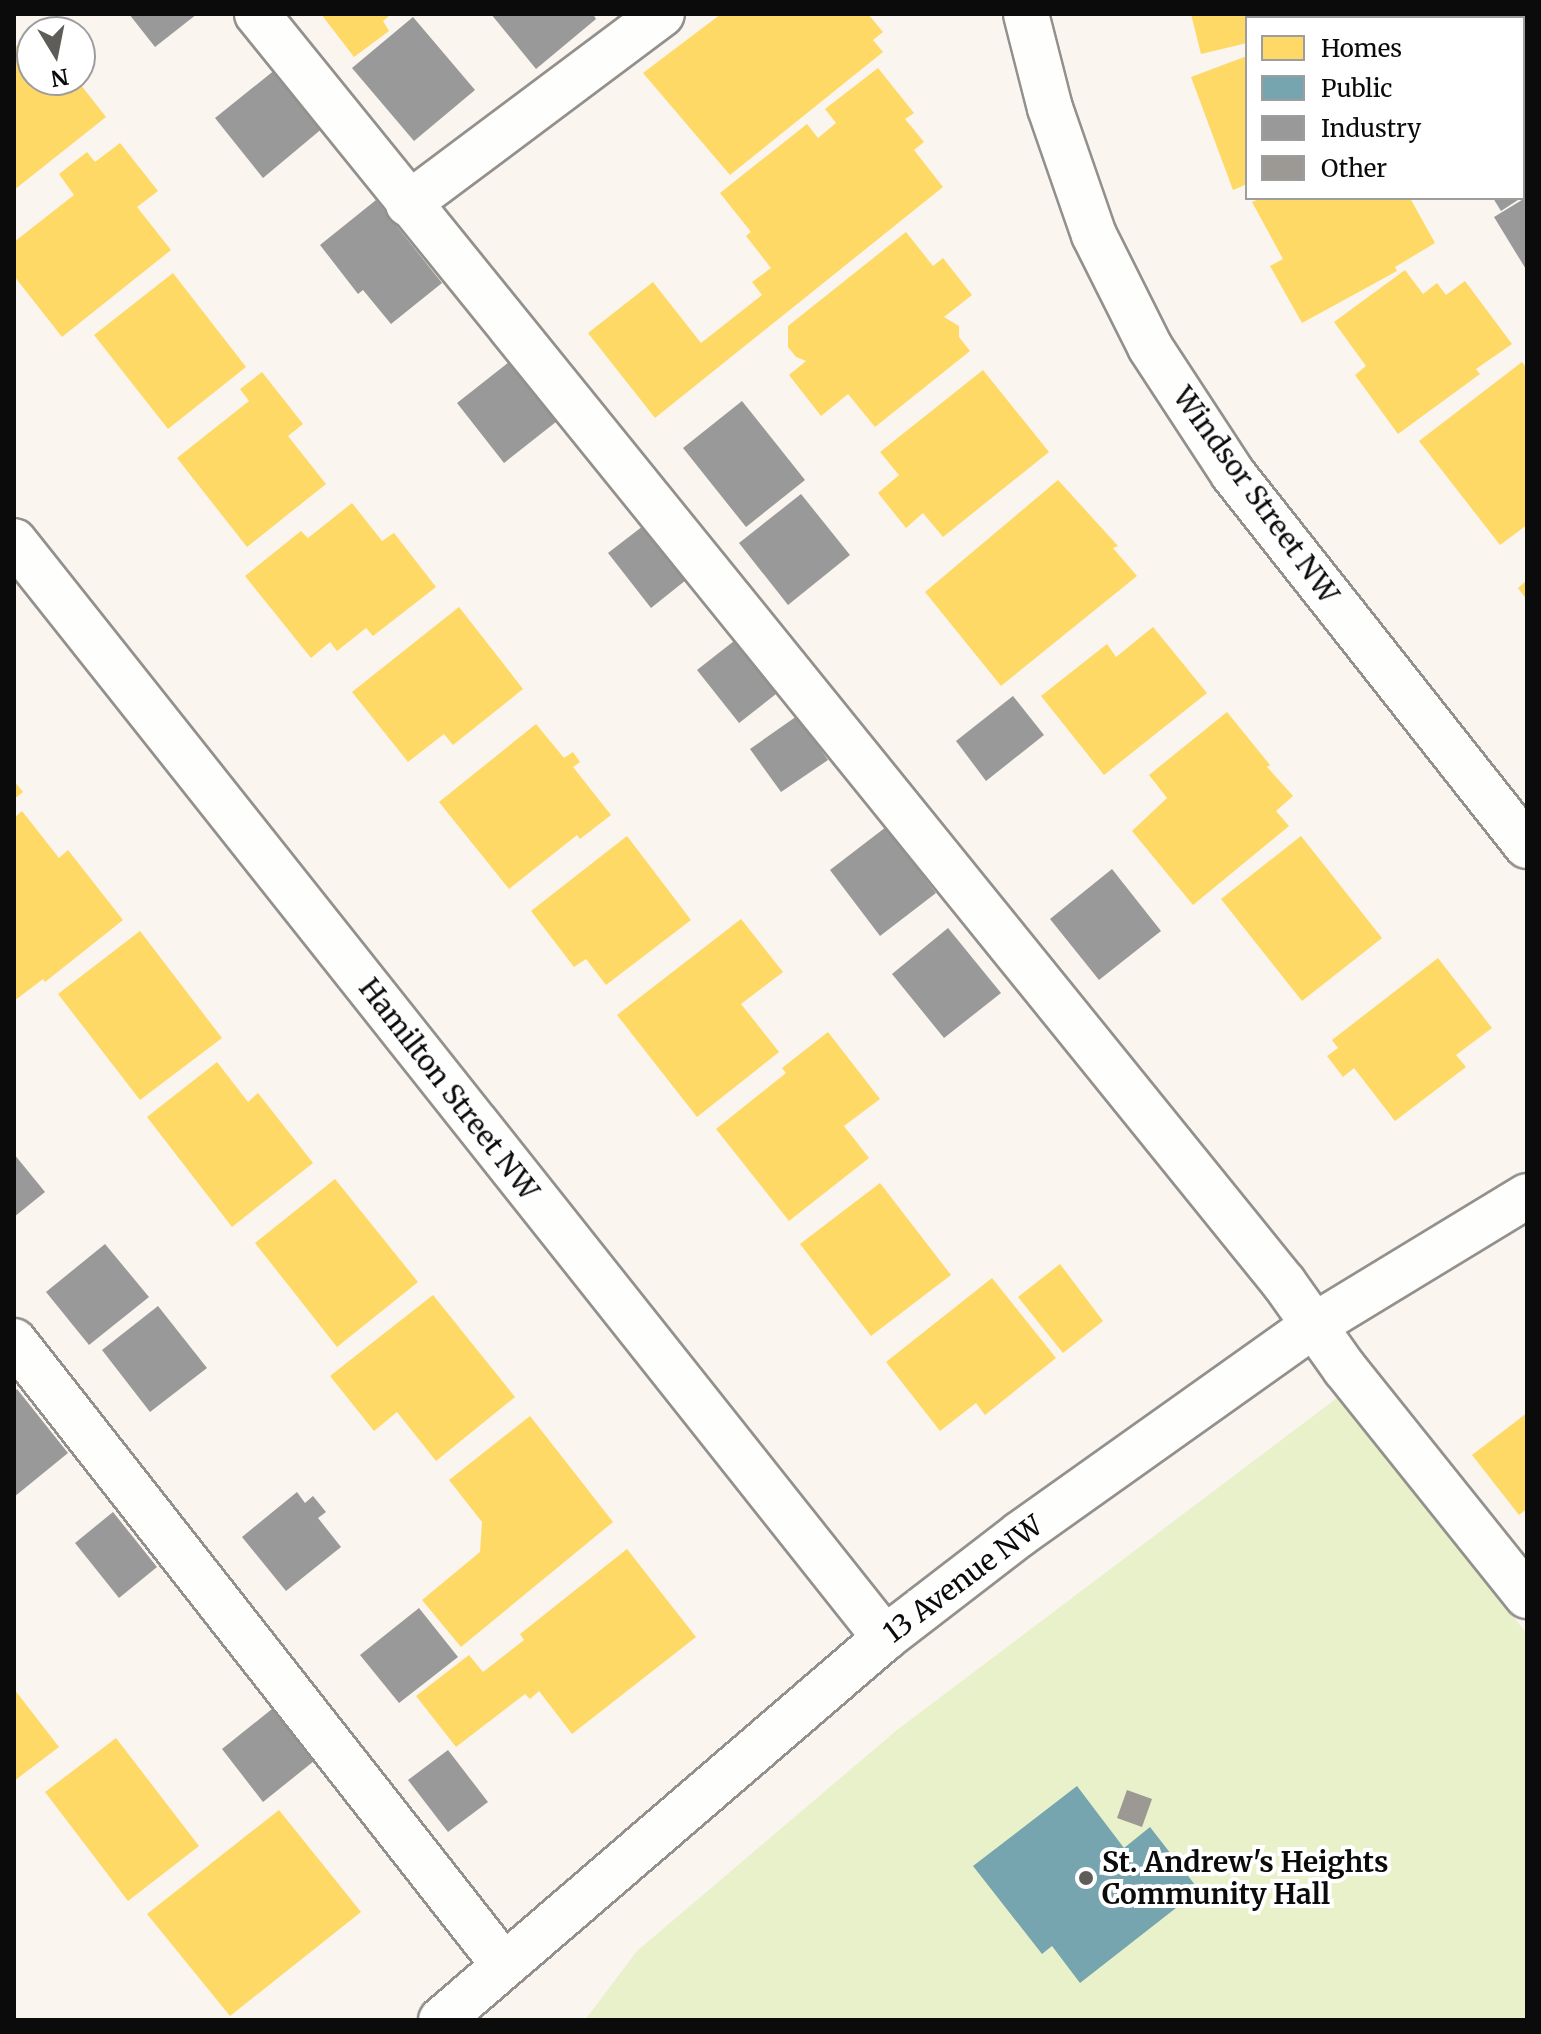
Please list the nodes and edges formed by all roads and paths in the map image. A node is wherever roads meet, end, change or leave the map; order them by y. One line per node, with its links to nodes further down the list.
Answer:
1 (257, 14): 4 (street)
2 (662, 14): 4 (street)
3 (1026, 14): 6 (street, Windsor Street NW)
4 (408, 204): 8 (street)
5 (14, 541): 11 (street, Hamilton Street NW)
6 (1527, 846)
7 (1527, 1196): 8 (street, 13 Avenue NW)
8 (1313, 1326): 10 (street); 11 (street, 13 Avenue NW)
9 (14, 1341): 12 (street)
10 (1527, 1596)
11 (885, 1638): 12 (street, 13 Avenue NW)
12 (503, 1964): 13 (street, 13 Avenue NW)
13 (441, 2020)

